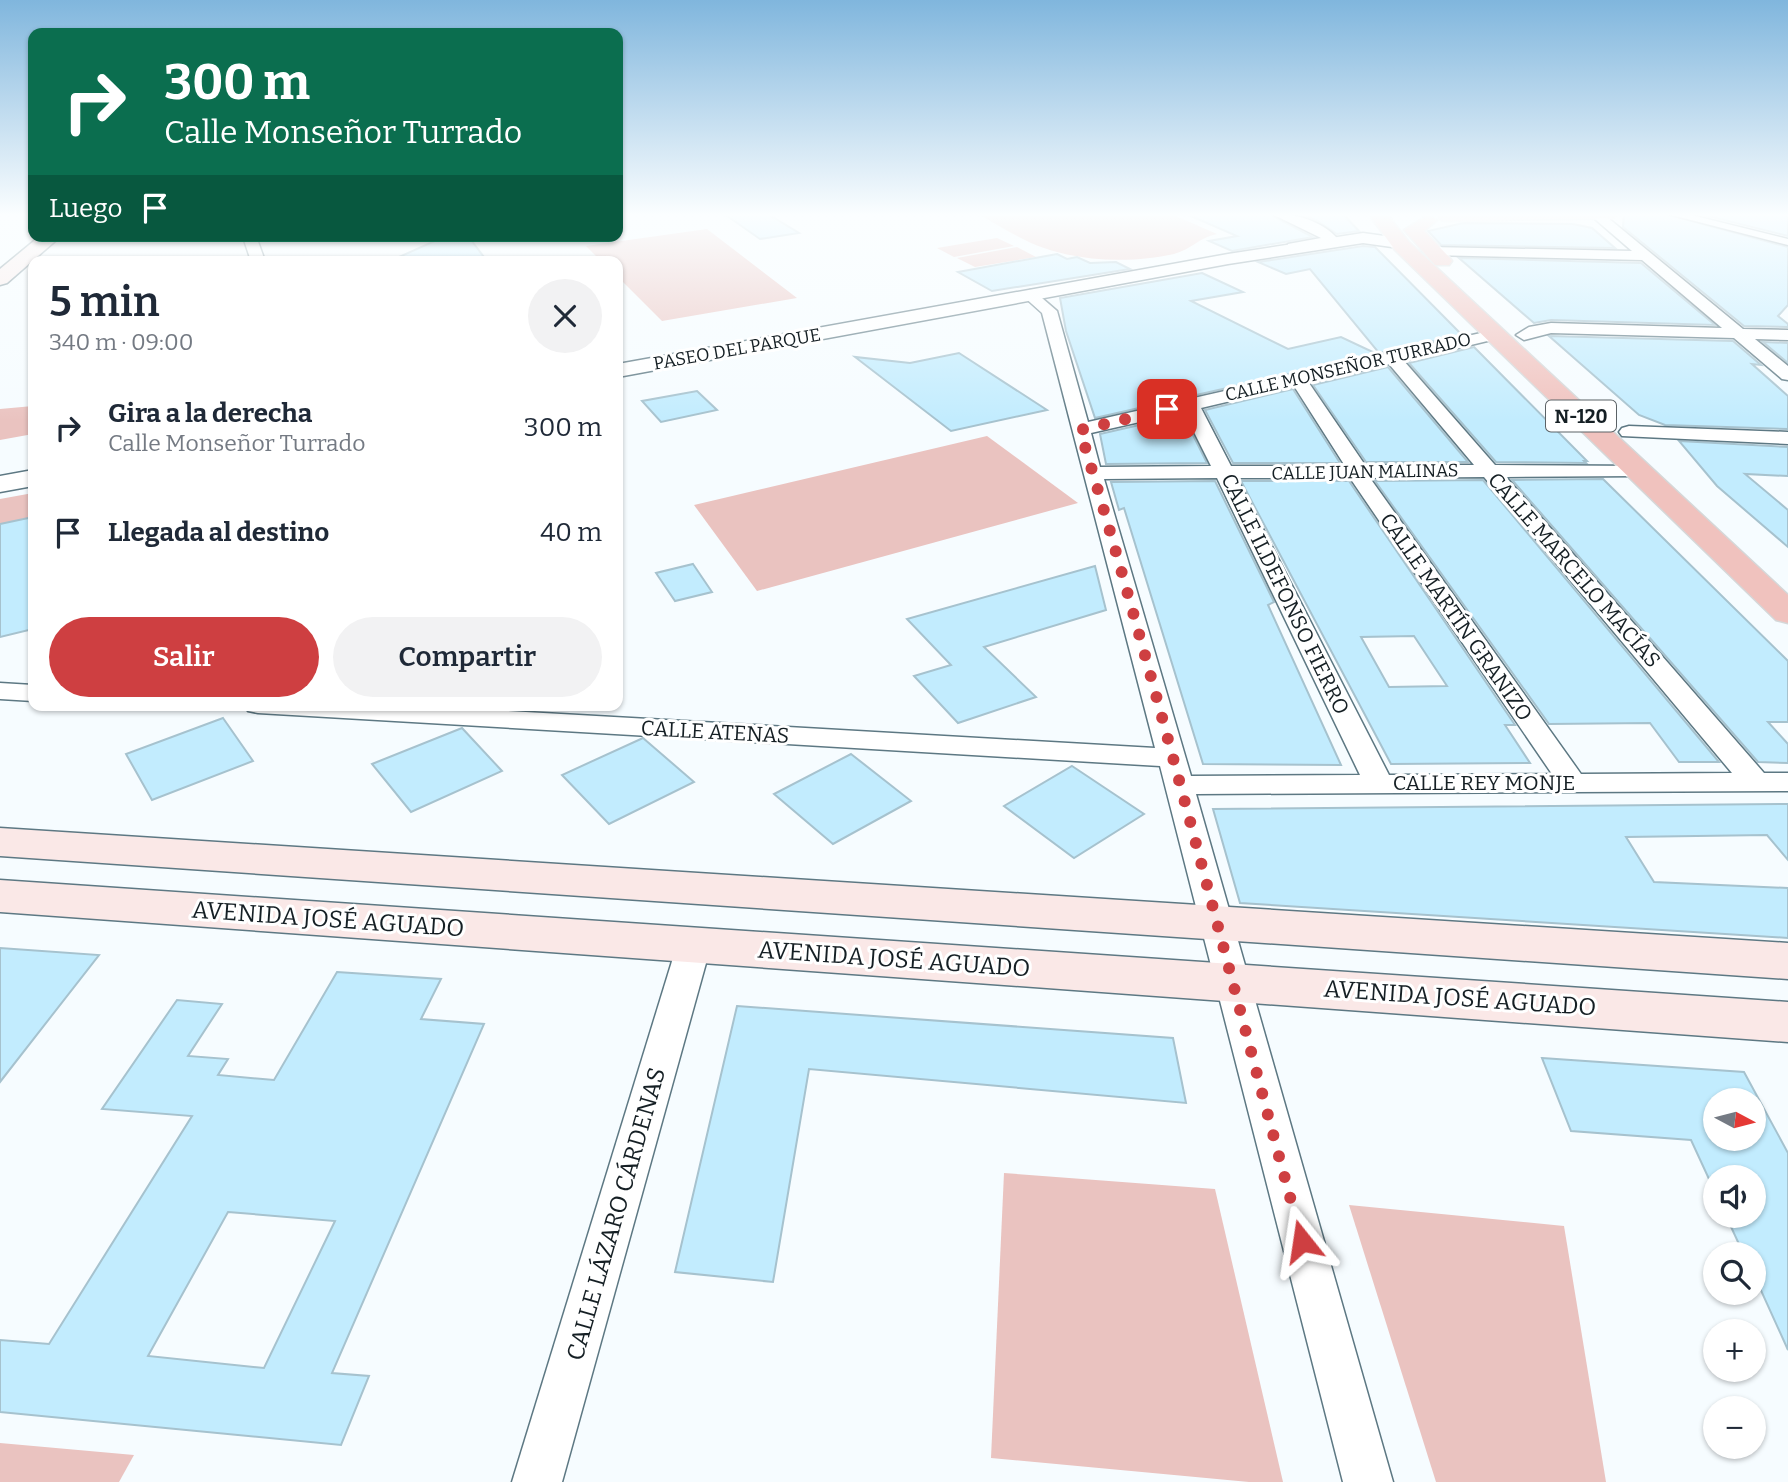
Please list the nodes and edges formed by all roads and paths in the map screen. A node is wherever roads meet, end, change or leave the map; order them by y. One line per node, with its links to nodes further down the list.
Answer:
1 (1101, 282): 5 (street, PASEO DEL PARQUE)
2 (1439, 282): 7 (highway, N-120)
3 (1465, 282): 8 (highway, N-120)
4 (1676, 282): 6 (street)
5 (1030, 295): 11 (street, PASEO DEL PARQUE); 15 (street)
6 (1740, 334): 8 (street); 9 (street); 12 (street)
7 (1494, 335): 10 (street, CALLE MONSEÑOR TURRADO); 18 (highway, N-120)
8 (1524, 335): 16 (highway, N-120)
9 (1788, 335)
10 (1392, 357): 13 (street, CALLE MONSEÑOR TURRADO); 19 (street, CALLE MARCELO MACÍAS)
11 (623, 370)
12 (1788, 374)
13 (1298, 379): 14 (street, CALLE MONSEÑOR TURRADO); 20 (street, CALLE MARTÍN GRANIZO)
14 (1190, 404): 15 (street, CALLE MONSEÑOR TURRADO); 22 (street, CALLE ILDEFONSO FIERRO)
15 (1080, 430): 21 (street)
16 (1629, 432): 17 (street); 25 (highway, N-120)
17 (1788, 438)
18 (1637, 470): 19 (street, CALLE JUAN MALINAS); 26 (highway, N-120)
19 (1489, 471): 20 (street, CALLE JUAN MALINAS); 32 (street, CALLE MARCELO MACÍAS)
20 (1359, 472): 22 (street, CALLE JUAN MALINAS); 31 (street, CALLE MARTÍN GRANIZO)
21 (1093, 473): 22 (street, CALLE JUAN MALINAS); 30 (street)
22 (1225, 474): 34 (street, CALLE ILDEFONSO FIERRO)
23 (28, 479): 24 (street)
24 (0, 484)
25 (1788, 576)
26 (1788, 613)
27 (0, 691): 28 (street)
28 (28, 693)
29 (340, 711): 30 (street, CALLE ATENAS)
30 (1176, 772): 34 (street, CALLE REY MONJE); 37 (street)
31 (1572, 782): 32 (street, CALLE REY MONJE); 34 (street, CALLE REY MONJE)
32 (1756, 782): 33 (street, CALLE REY MONJE)
33 (1788, 782)
34 (1379, 783)
35 (0, 842): 37 (main road)
36 (0, 896): 38 (main road, AVENIDA JOSÉ AGUADO)
37 (1217, 922): 39 (main road); 40 (street)
38 (694, 945): 40 (main road, AVENIDA JOSÉ AGUADO); 42 (street, CALLE LÁZARO CÁRDENAS)
39 (1788, 961)
40 (1233, 982): 41 (main road, AVENIDA JOSÉ AGUADO); 43 (street)
41 (1788, 1022)
42 (537, 1482)
43 (1368, 1482)

